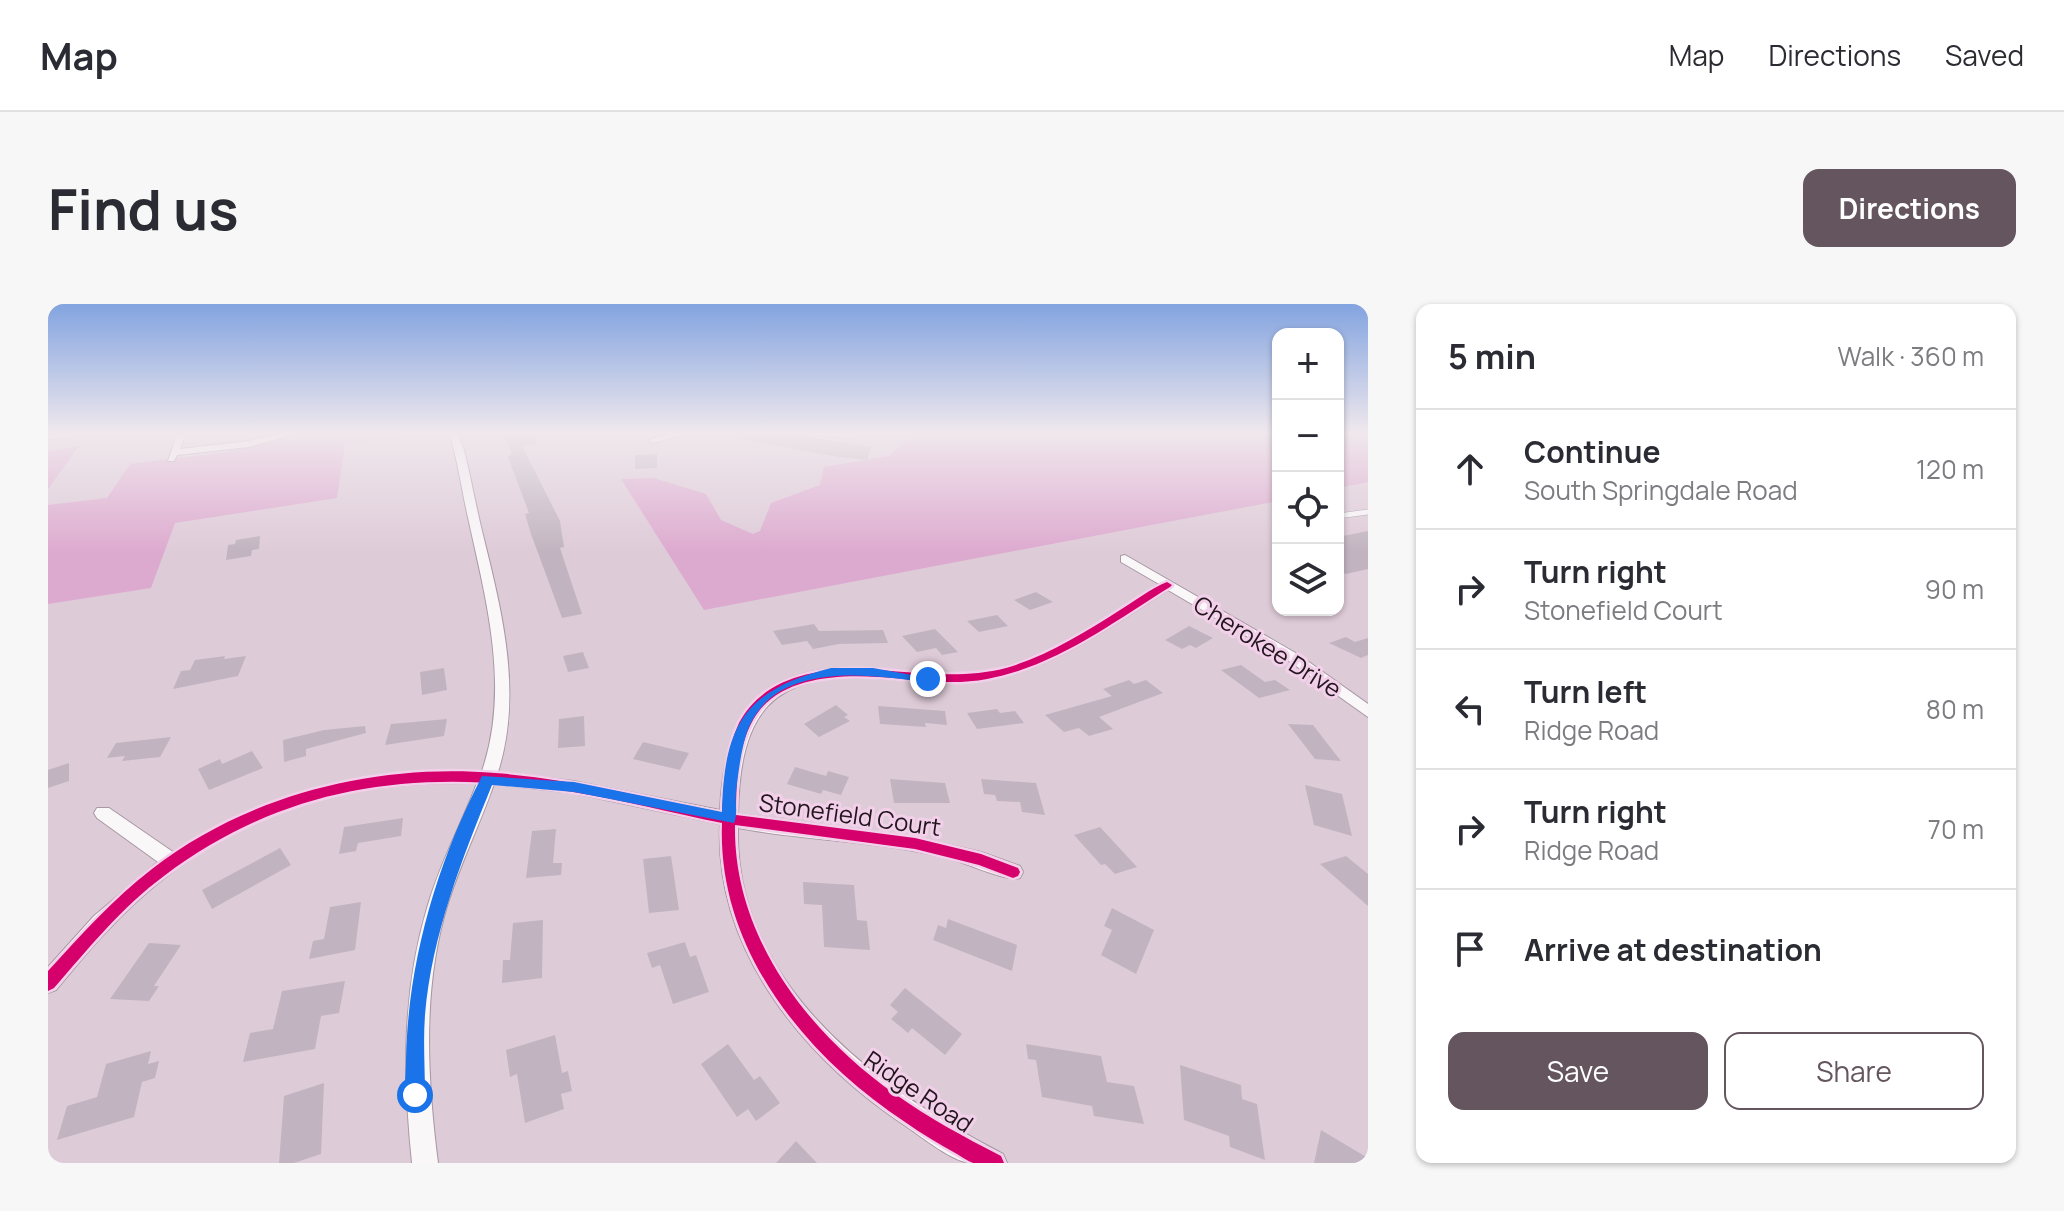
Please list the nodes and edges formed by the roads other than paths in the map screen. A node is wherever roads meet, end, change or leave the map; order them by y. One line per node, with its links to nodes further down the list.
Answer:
1 (462, 472): 7 (street)
2 (1368, 512): 3 (lane)
3 (1344, 515)
4 (1125, 559): 5 (street, Cherokee Drive)
5 (1167, 585): 6 (street, Cherokee Drive); 9 (street, Ridge Road)
6 (1368, 712)
7 (487, 779): 9 (street, Stonefield Court); 10 (street, Stonefield Court); 13 (street)
8 (103, 813): 10 (street)
9 (729, 819): 11 (street, Stonefield Court); 14 (street, Ridge Road)
10 (171, 861): 12 (street, Stonefield Court)
11 (1013, 872)
12 (48, 983)
13 (425, 1163)
14 (994, 1163)

